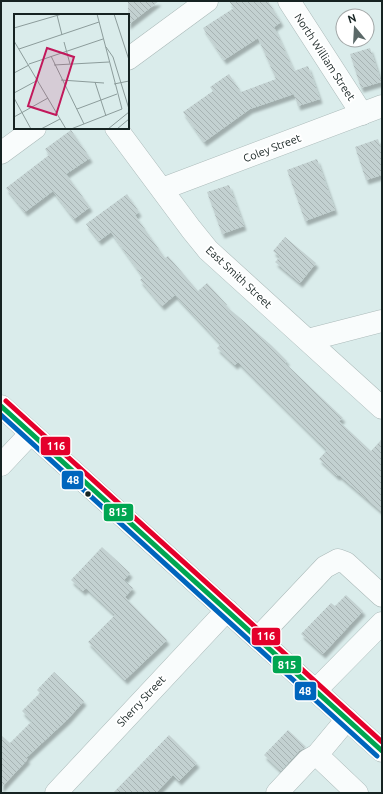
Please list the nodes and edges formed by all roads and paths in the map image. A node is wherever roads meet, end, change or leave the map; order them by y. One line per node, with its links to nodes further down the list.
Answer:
1 (206, 1): 3 (street)
2 (289, 1): 5 (street, North William Street)
3 (129, 58)
4 (382, 106): 5 (street, Coley Street)
5 (362, 114): 9 (street, Coley Street)
6 (34, 129): 8 (street)
7 (117, 129): 9 (street, East Smith Street)
8 (1, 154)
9 (162, 189): 11 (street, East Smith Street)
10 (382, 321): 11 (street)
11 (308, 340): 13 (street, East Smith Street)
12 (1, 406): 14 (street)
13 (382, 408)
14 (31, 433): 15 (street); 17 (street)
15 (1, 465)
16 (382, 596): 19 (street)
17 (227, 610): 19 (street); 24 (street, Sherry Street)
18 (382, 622): 20 (street)
19 (258, 638): 20 (street)
20 (316, 690): 21 (street)
21 (347, 719): 22 (street); 23 (street)
22 (382, 751)
23 (317, 755): 25 (street); 26 (street)
24 (56, 793)
25 (277, 793)
26 (357, 793)

